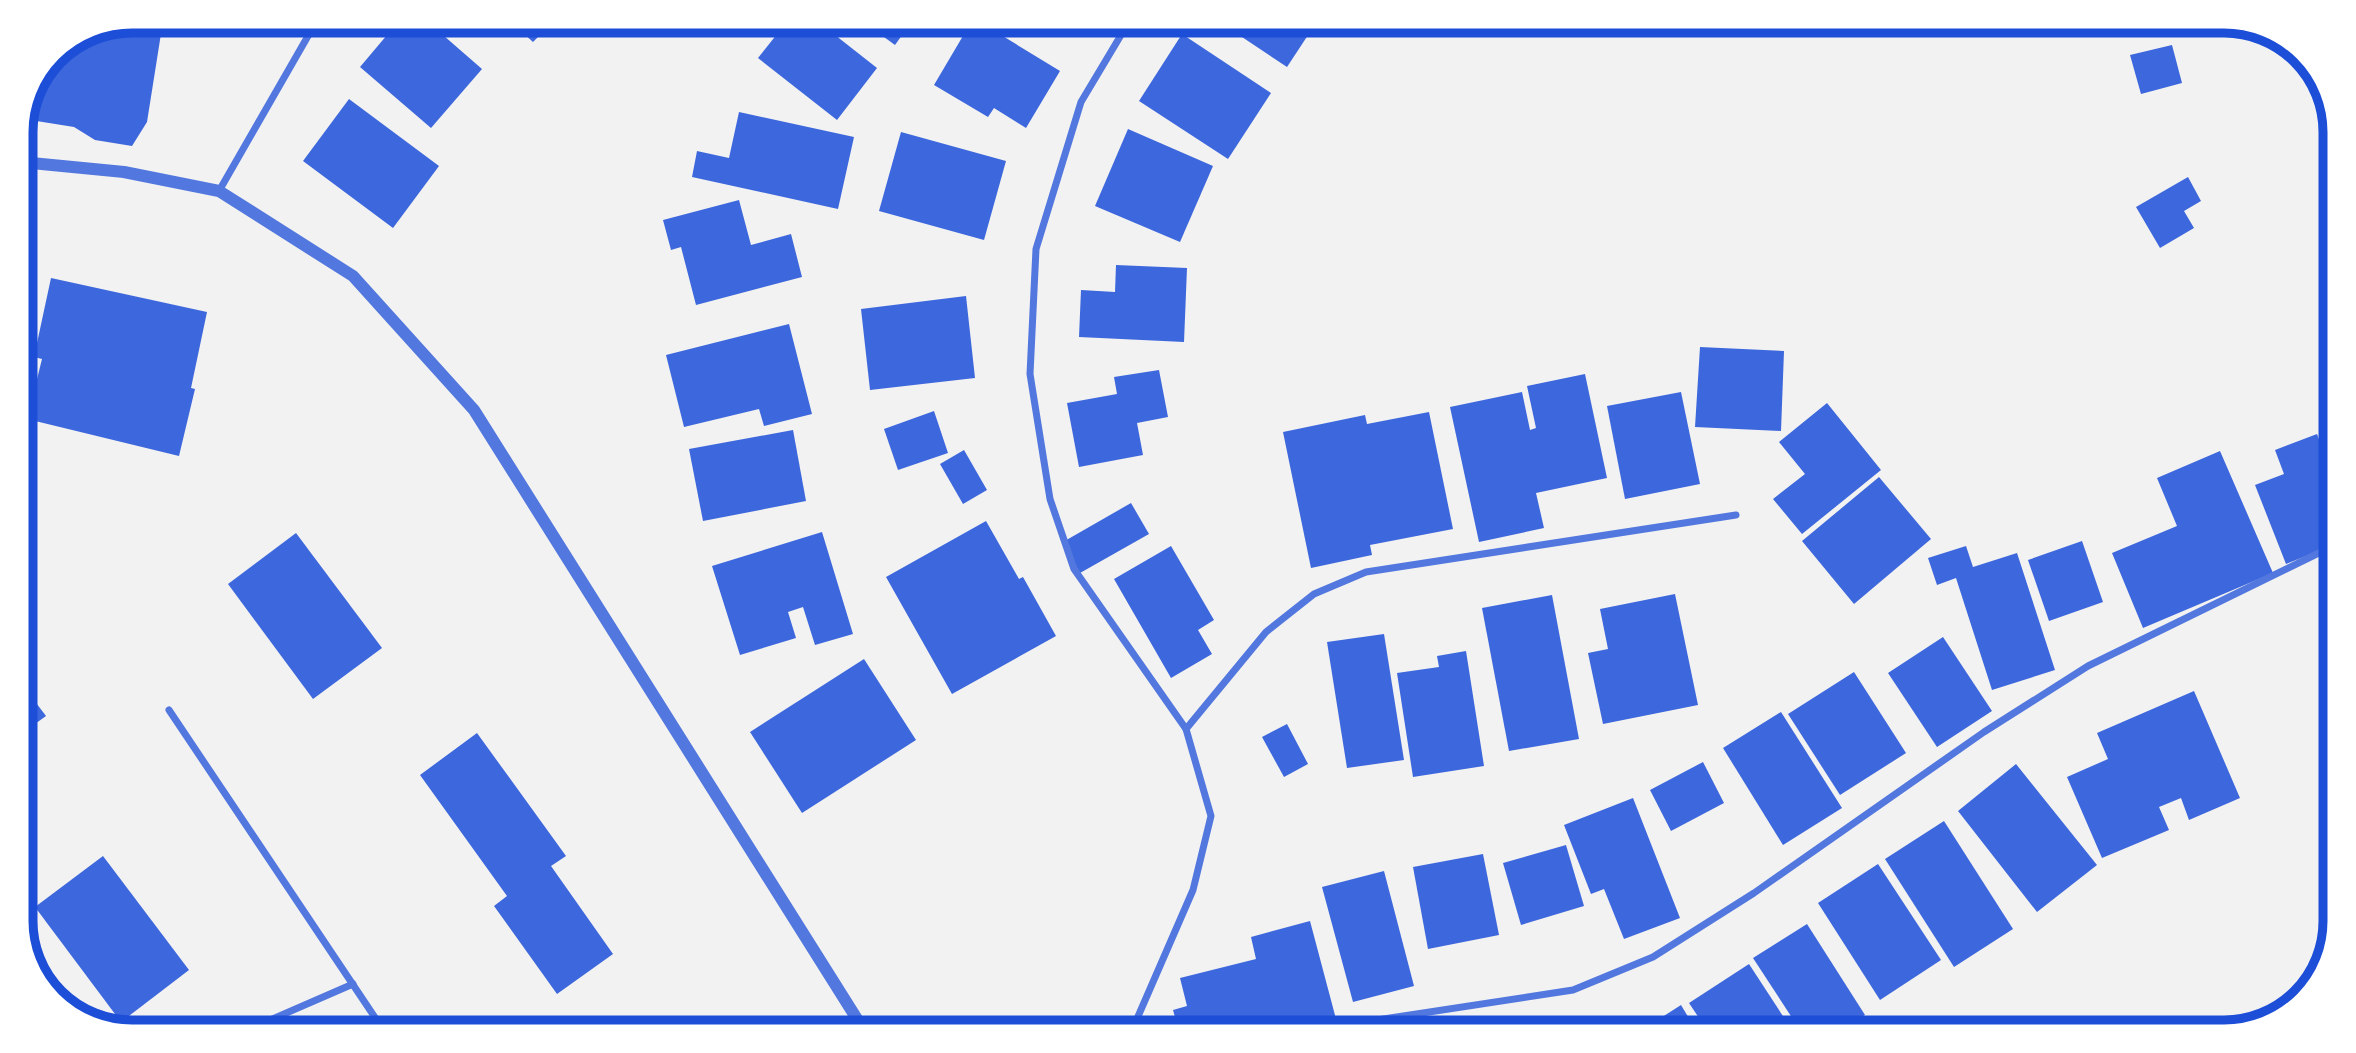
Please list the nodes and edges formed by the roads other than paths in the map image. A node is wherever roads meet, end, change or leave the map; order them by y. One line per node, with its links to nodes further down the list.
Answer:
1 (311, 33): 4 (street)
2 (1122, 33): 8 (street)
3 (33, 163): 4 (street)
4 (219, 191): 12 (street)
5 (1736, 515): 8 (street)
6 (2323, 550): 14 (street)
7 (169, 710): 9 (street)
8 (1186, 729): 13 (street)
9 (353, 984): 10 (street); 11 (street)
10 (270, 1020)
11 (377, 1020)
12 (858, 1020)
13 (1136, 1020)
14 (1377, 1020)

